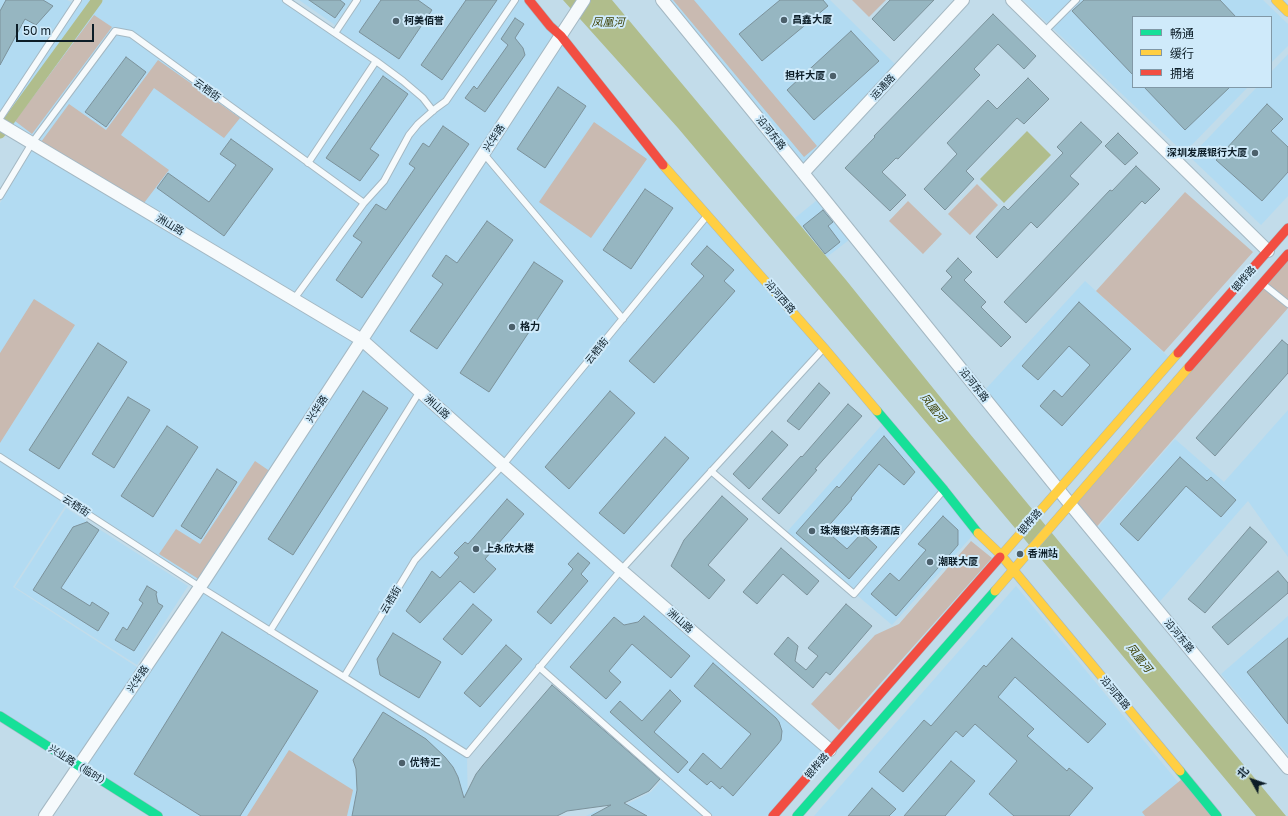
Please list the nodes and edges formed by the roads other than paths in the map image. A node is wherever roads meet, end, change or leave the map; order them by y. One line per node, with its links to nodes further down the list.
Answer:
1 (78, 0): 18 (lane)
2 (286, 0): 14 (lane)
3 (357, 0): 14 (lane)
4 (515, 0): 17 (lane)
5 (529, 0): 15 (main road, 沿河西路)
6 (584, 0): 15 (street, 兴华路)
7 (662, 0): 23 (street, 沿河东路)
8 (963, 0): 23 (street, 运通路)
9 (1012, 0): 13 (street)
10 (1076, 0): 13 (lane)
11 (1276, 0): 12 (main road)
12 (1288, 12)
13 (1044, 32): 28 (street)
14 (335, 33): 16 (lane)
15 (561, 36): 21 (street, 兴华路); 26 (main road, 沿河西路)
16 (376, 61): 17 (lane); 22 (lane)
17 (433, 111): 25 (lane)
18 (0, 118)
19 (5, 127): 20 (street, 洲山路)
20 (32, 143): 22 (lane, 云栖街); 24 (lane, 云栖街); 31 (street, 洲山路)
21 (484, 154): 33 (lane); 34 (street, 兴华路)
22 (308, 162): 25 (lane, 云栖街)
23 (803, 173): 41 (street, 沿河东路)
24 (0, 196)
25 (364, 203): 31 (lane)
26 (708, 215): 33 (lane, 云栖街); 35 (main road, 沿河西路)
27 (1288, 228): 28 (main road, 银桦路)
28 (1268, 251): 41 (main road, 银桦路)
29 (1288, 254): 30 (main road, 银桦路)
30 (1262, 283): 32 (lane); 42 (main road, 银桦路)
31 (294, 299): 34 (street, 洲山路)
32 (1288, 304)
33 (623, 319): 38 (lane, 云栖街)
34 (362, 340): 36 (street, 洲山路); 46 (street, 兴华路)
35 (824, 348): 39 (lane); 40 (main road, 沿河西路)
36 (420, 392): 38 (street, 洲山路); 47 (lane)
37 (0, 456): 46 (lane, 云栖街)
38 (503, 465): 44 (street, 洲山路); 49 (lane, 云栖街)
39 (711, 471): 40 (lane); 44 (lane)
40 (944, 490): 43 (main road, 沿河西路)
41 (1058, 490): 42 (street, 沿河东路); 43 (main road, 银桦路)
42 (1070, 504): 45 (main road, 银桦路); 53 (street, 沿河东路)
43 (1001, 556): 45 (main road, 沿河西路); 51 (main road, 银桦路)
44 (621, 570): 48 (lane); 51 (street, 洲山路)
45 (1013, 570): 58 (main road, 银桦路); 59 (main road, 沿河西路)
46 (200, 587): 47 (lane, 云栖街); 52 (street, 兴华路)
47 (270, 631): 49 (lane, 云栖街)
48 (539, 668): 49 (lane); 56 (lane)
49 (344, 677)
50 (0, 716): 52 (main road, 兴业路（临时）)
51 (830, 750): 57 (main road, 银桦路)
52 (79, 766): 54 (street, 兴华路); 55 (main road, 兴业路（临时）)
53 (1288, 768)
54 (45, 816)
55 (158, 816)
56 (708, 816)
57 (773, 816)
58 (797, 816)
59 (1218, 816)

